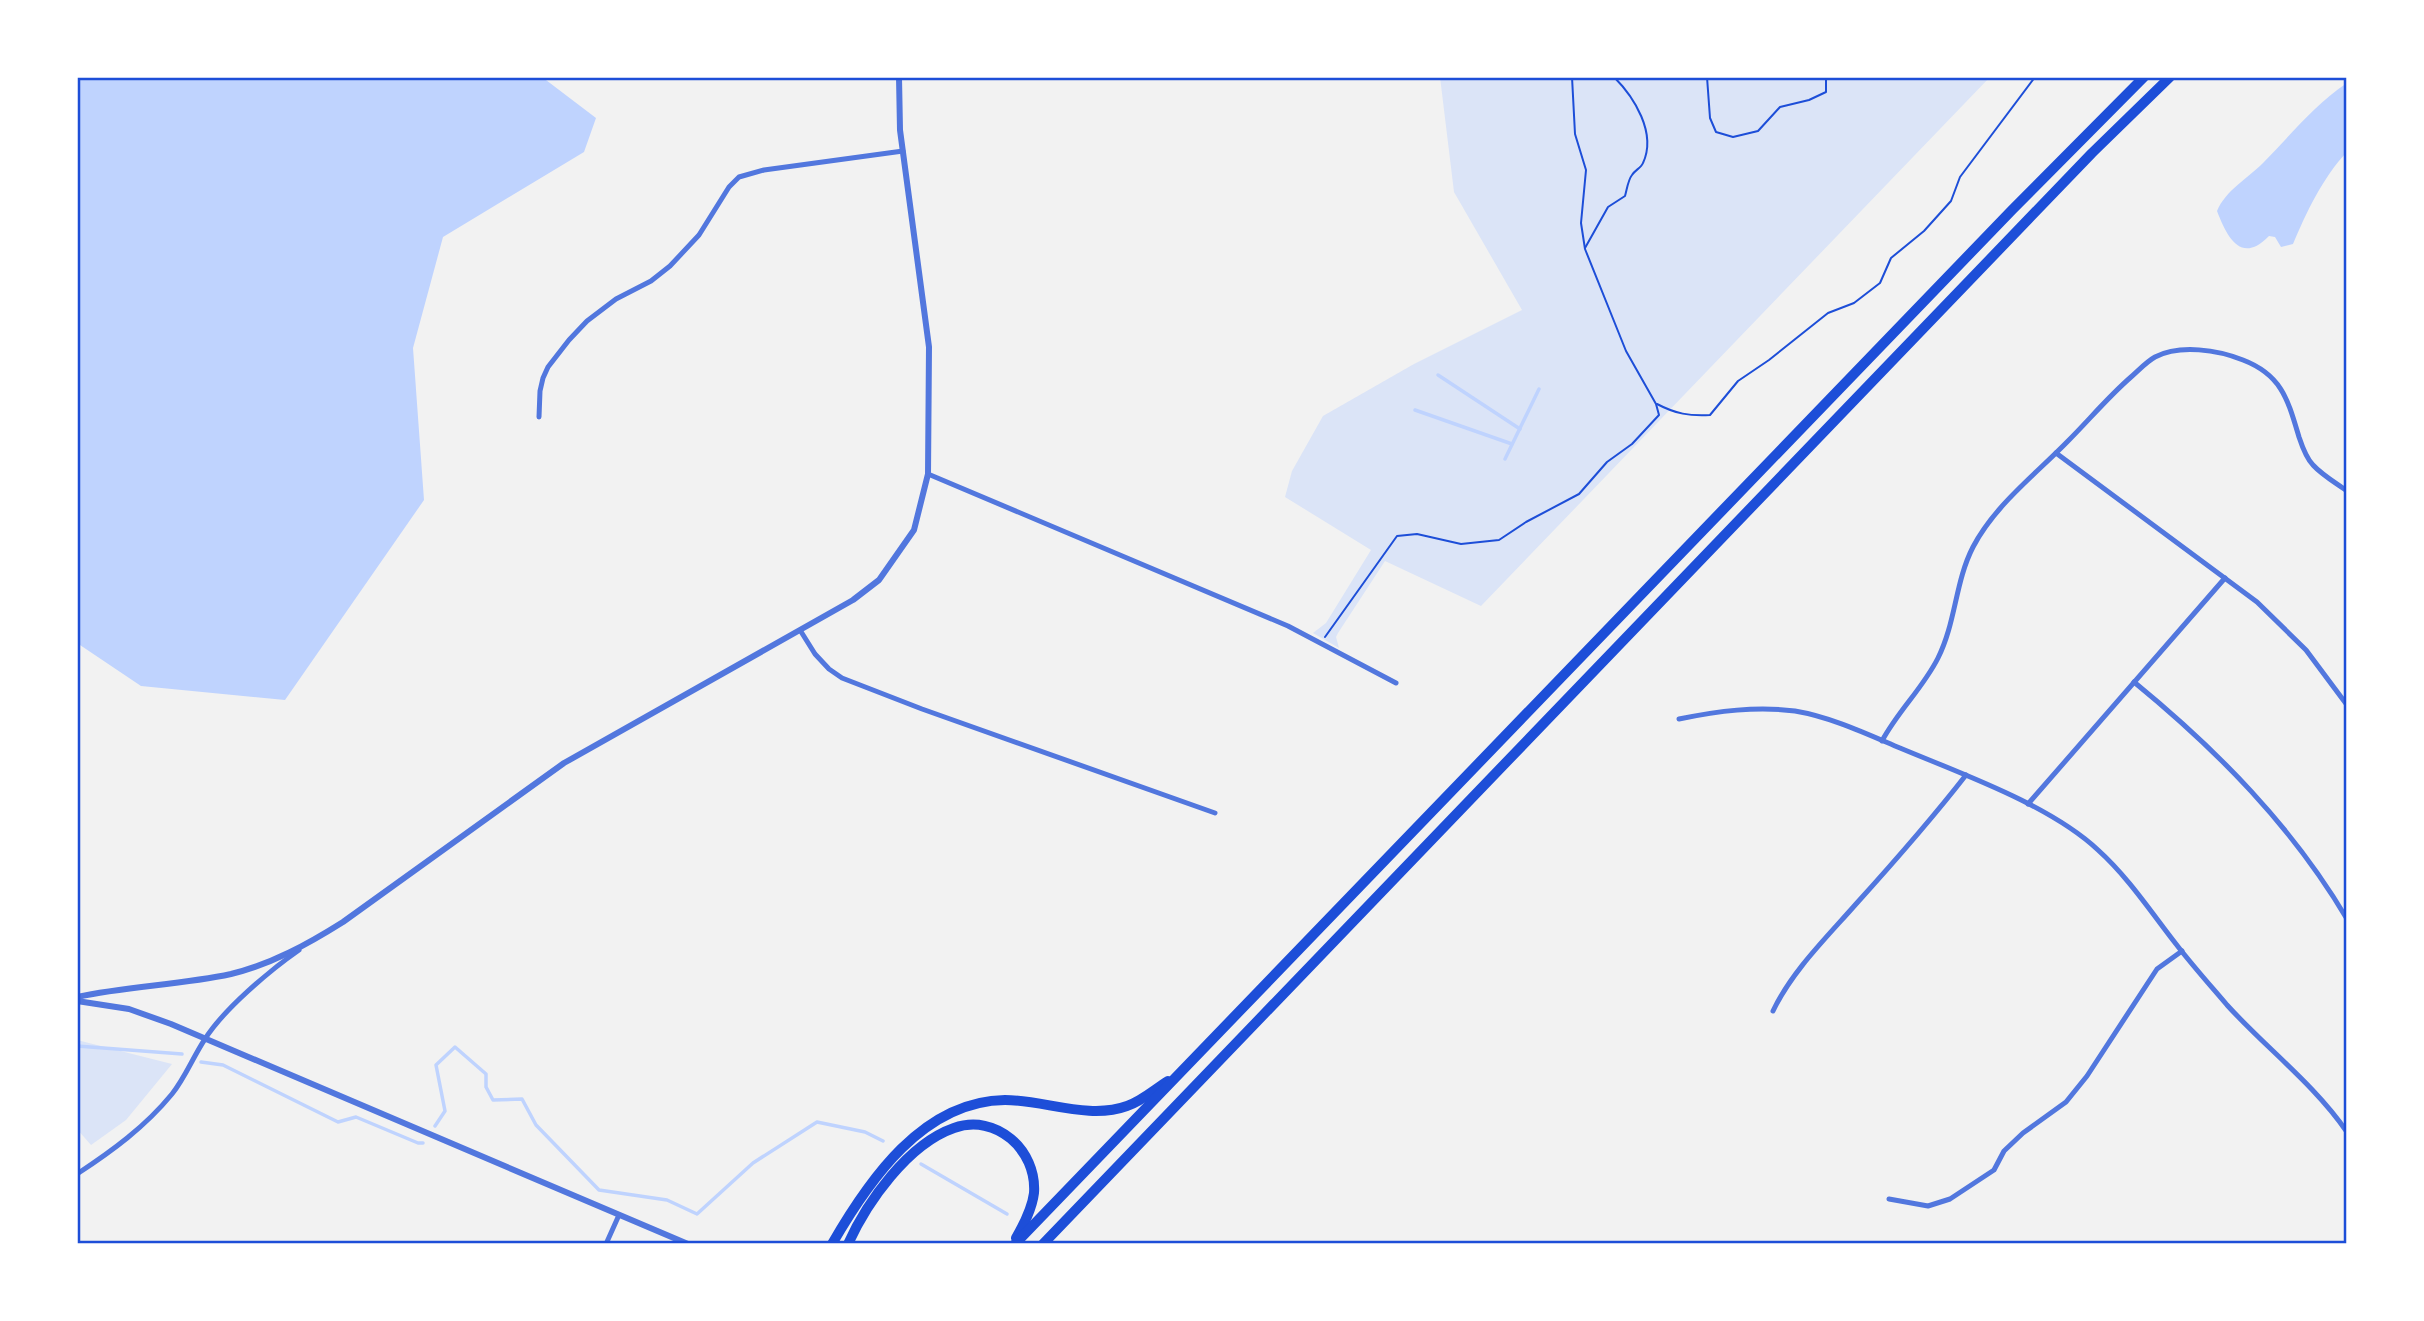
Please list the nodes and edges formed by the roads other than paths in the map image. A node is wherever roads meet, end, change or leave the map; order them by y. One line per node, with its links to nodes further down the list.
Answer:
1 (900, 77): 4 (street)
2 (2144, 77): 25 (highway)
3 (2170, 77): 35 (highway)
4 (903, 151): 5 (street); 7 (street)
5 (539, 417)
6 (2056, 453): 8 (street); 9 (street); 15 (street)
7 (928, 474): 10 (street); 12 (street)
8 (2347, 491)
9 (2225, 578): 11 (street); 13 (street)
10 (800, 630): 18 (street); 20 (street)
11 (2134, 682): 17 (street); 19 (street)
12 (1396, 683)
13 (2347, 705)
14 (1679, 719): 15 (street)
15 (1882, 741): 16 (street)
16 (1966, 775): 17 (street); 23 (street)
17 (2028, 804): 21 (street)
18 (1215, 813)
19 (2347, 919)
20 (310, 942): 22 (street); 24 (street)
21 (2182, 951): 26 (street); 28 (street)
22 (77, 999): 24 (street)
23 (1773, 1011)
24 (205, 1038): 27 (street); 29 (street)
25 (1183, 1071): 32 (highway); 34 (highway)
26 (2347, 1132)
27 (77, 1174)
28 (1889, 1199)
29 (619, 1215): 30 (street); 31 (street)
30 (606, 1244)
31 (688, 1244)
32 (830, 1244)
33 (848, 1244): 34 (highway)
34 (1014, 1244)
35 (1043, 1244)

